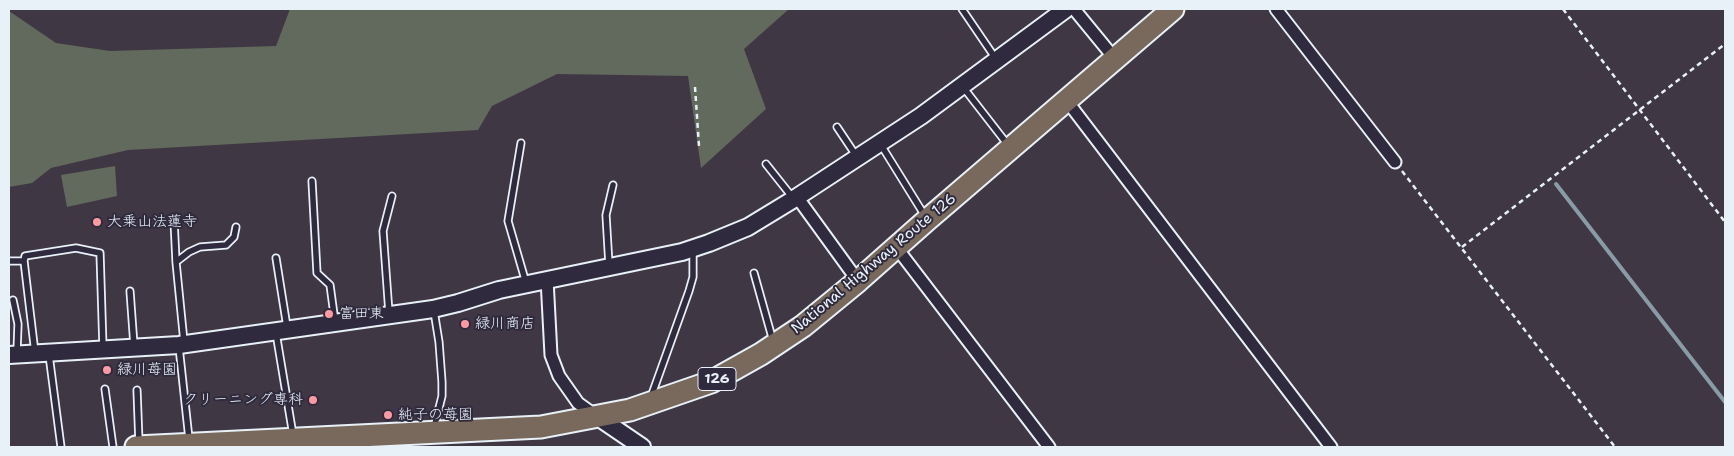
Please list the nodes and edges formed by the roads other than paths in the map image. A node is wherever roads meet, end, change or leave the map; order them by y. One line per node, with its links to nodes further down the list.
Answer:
1 (962, 9): 7 (lane)
2 (1066, 9): 7 (street)
3 (1074, 9): 6 (street)
4 (1173, 9): 6 (highway, National Highway Route 126 / 126)
5 (1276, 9): 15 (street)
6 (1115, 59): 9 (highway, National Highway Route 126 / 126)
7 (996, 60): 8 (street)
8 (962, 85): 12 (street); 13 (lane)
9 (1067, 101): 13 (highway, National Highway Route 126 / 126); 59 (street)
10 (837, 127): 14 (lane)
11 (521, 143): 34 (lane)
12 (880, 143): 14 (street); 22 (lane)
13 (1010, 149): 22 (highway, National Highway Route 126 / 126)
14 (858, 158): 20 (street)
15 (1395, 162)
16 (766, 164): 20 (lane)
17 (312, 181): 39 (lane)
18 (613, 185): 30 (lane)
19 (392, 196): 38 (lane)
20 (796, 198): 25 (street); 33 (street)
21 (174, 220): 29 (lane)
22 (927, 220): 24 (highway, National Highway Route 126 / 126)
23 (236, 227): 29 (lane)
24 (896, 246): 33 (highway, National Highway Route 126 / 126); 58 (street)
25 (693, 248): 30 (street); 49 (lane)
26 (276, 258): 40 (lane)
27 (9, 261): 28 (lane)
28 (24, 261): 43 (lane); 45 (lane)
29 (176, 262): 41 (lane)
30 (609, 267): 32 (street)
31 (754, 273): 42 (lane)
32 (547, 279): 34 (street); 50 (street)
33 (858, 281): 42 (highway, National Highway Route 126 / 126)
34 (526, 284): 37 (street)
35 (130, 291): 44 (lane)
36 (13, 300): 46 (lane)
37 (433, 309): 38 (street); 51 (lane)
38 (389, 315): 39 (street)
39 (335, 323): 40 (street)
40 (282, 330): 41 (street); 52 (lane)
41 (182, 344): 44 (street); 53 (lane)
42 (774, 345): 49 (highway, National Highway Route 126 / 126)
43 (103, 348): 44 (street); 45 (street)
44 (134, 348)
45 (42, 353): 46 (street); 54 (lane)
46 (13, 355)
47 (105, 389): 55 (lane)
48 (137, 390): 56 (lane)
49 (648, 405): 50 (highway, National Highway Route 126 / 126)
50 (598, 417): 51 (highway, National Highway Route 126 / 126); 57 (street)
51 (432, 432): 52 (highway, National Highway Route 126 / 126)
52 (293, 439): 53 (highway, National Highway Route 126 / 126)
53 (190, 444): 56 (highway, National Highway Route 126 / 126)
54 (61, 447)
55 (113, 447)
56 (138, 447)
57 (642, 447)
58 (1049, 447)
59 (1331, 447)

